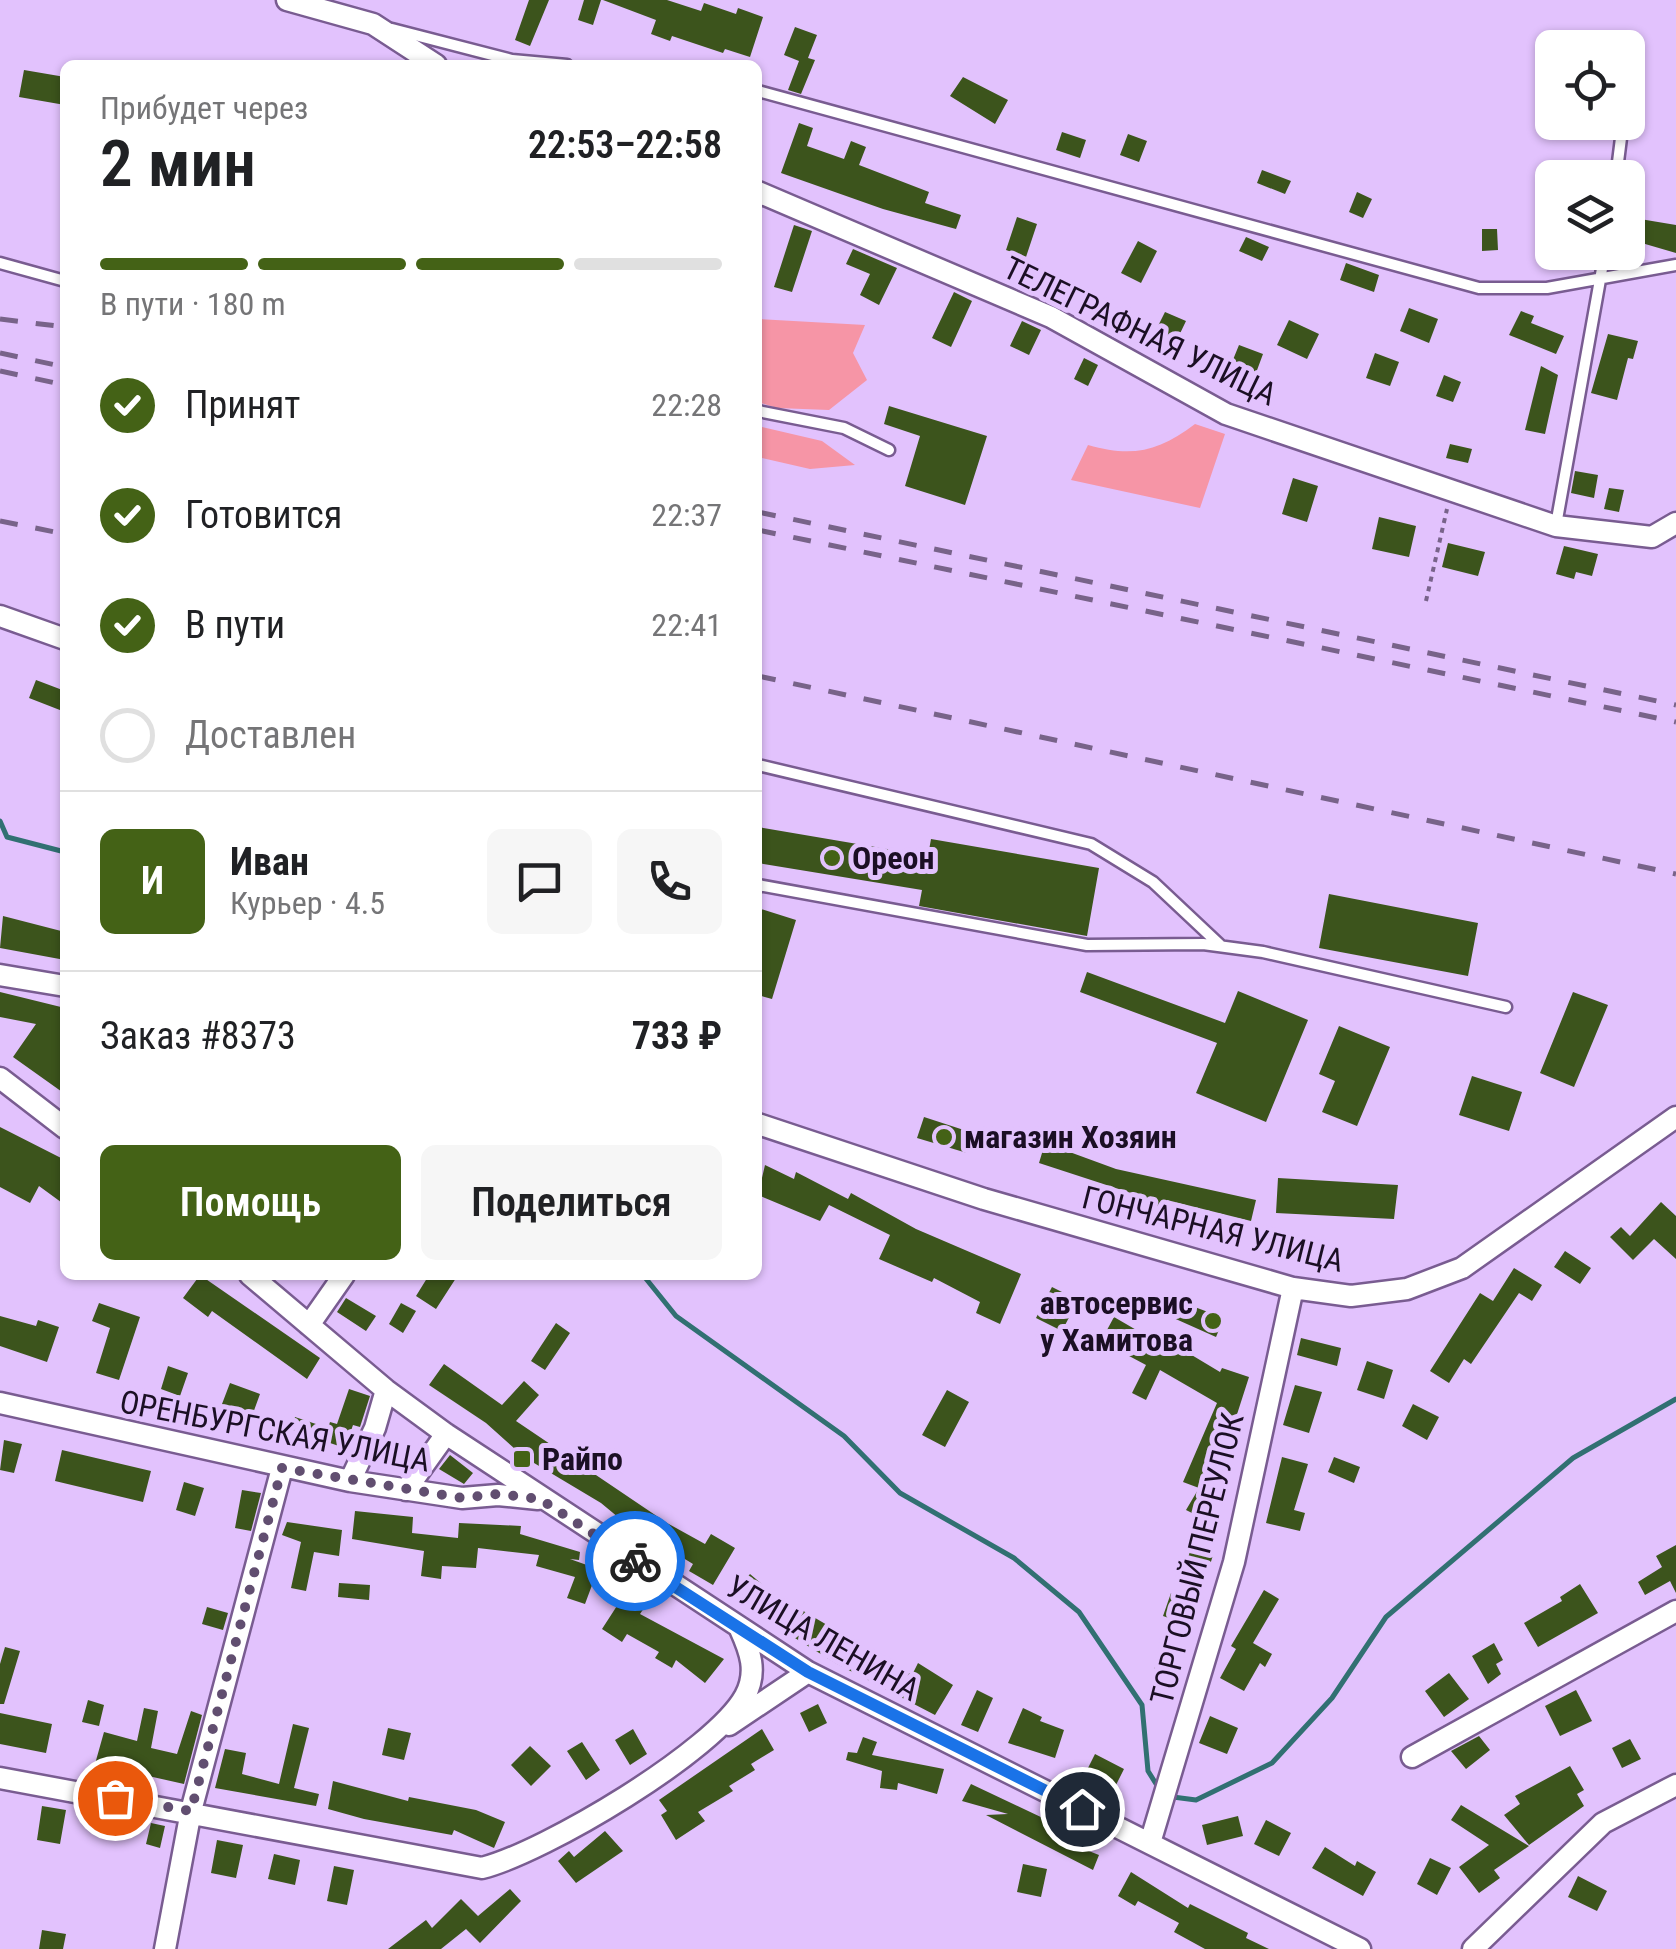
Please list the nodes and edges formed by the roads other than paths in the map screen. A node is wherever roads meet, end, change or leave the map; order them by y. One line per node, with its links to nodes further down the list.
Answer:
1 (287, 0): 2 (street)
2 (373, 24): 3 (street); 4 (lane)
3 (428, 60)
4 (512, 60)
5 (762, 92): 10 (lane)
6 (762, 194): 15 (street, ТЕЛЕГРАФНАЯ УЛИЦА)
7 (0, 263): 11 (lane)
8 (1676, 264): 10 (lane)
9 (1600, 270): 10 (lane)
10 (1598, 276): 15 (lane)
11 (60, 279)
12 (762, 411): 13 (lane)
13 (889, 450)
14 (1676, 523): 15 (street, ТЕЛЕГРАФНАЯ УЛИЦА)
15 (1556, 526)
16 (0, 616): 17 (street)
17 (60, 637)
18 (762, 766): 20 (lane)
19 (762, 886): 20 (lane)
20 (1220, 946): 23 (lane)
21 (0, 975): 22 (street)
22 (60, 985)
23 (1506, 1007)
24 (0, 1078): 26 (street)
25 (1676, 1116): 30 (street, ГОНЧАРНАЯ УЛИЦА)
26 (60, 1124)
27 (762, 1125): 30 (street, ГОНЧАРНАЯ УЛИЦА)
28 (256, 1280): 31 (street, УЛИЦА ЛЕНИНА)
29 (341, 1280): 31 (street)
30 (1293, 1288): 47 (street, ТОРГОВЫЙ ПЕРЕУЛОК)
31 (310, 1325): 32 (street, УЛИЦА ЛЕНИНА)
32 (386, 1390): 34 (street, УЛИЦА ЛЕНИНА); 36 (street)
33 (0, 1404): 35 (street, ОРЕНБУРГСКАЯ УЛИЦА)
34 (446, 1434): 37 (street); 38 (street, УЛИЦА ЛЕНИНА)
35 (282, 1468): 36 (street, ОРЕНБУРГСКАЯ УЛИЦА); 46 (street)
36 (350, 1482): 37 (street, ОРЕНБУРГСКАЯ УЛИЦА)
37 (406, 1490): 38 (street, ОРЕНБУРГСКАЯ УЛИЦА)
38 (540, 1499): 40 (street, УЛИЦА ЛЕНИНА)
39 (1676, 1610): 43 (street)
40 (740, 1629): 41 (street, УЛИЦА ЛЕНИНА); 42 (street)
41 (808, 1672): 42 (street); 47 (street, УЛИЦА ЛЕНИНА)
42 (720, 1732): 46 (street)
43 (1412, 1756)
44 (0, 1778): 46 (street)
45 (1676, 1785): 50 (street)
46 (191, 1811): 48 (street)
47 (1150, 1843): 49 (street, УЛИЦА ЛЕНИНА)
48 (165, 1949)
49 (1360, 1949)
50 (1473, 1949)

